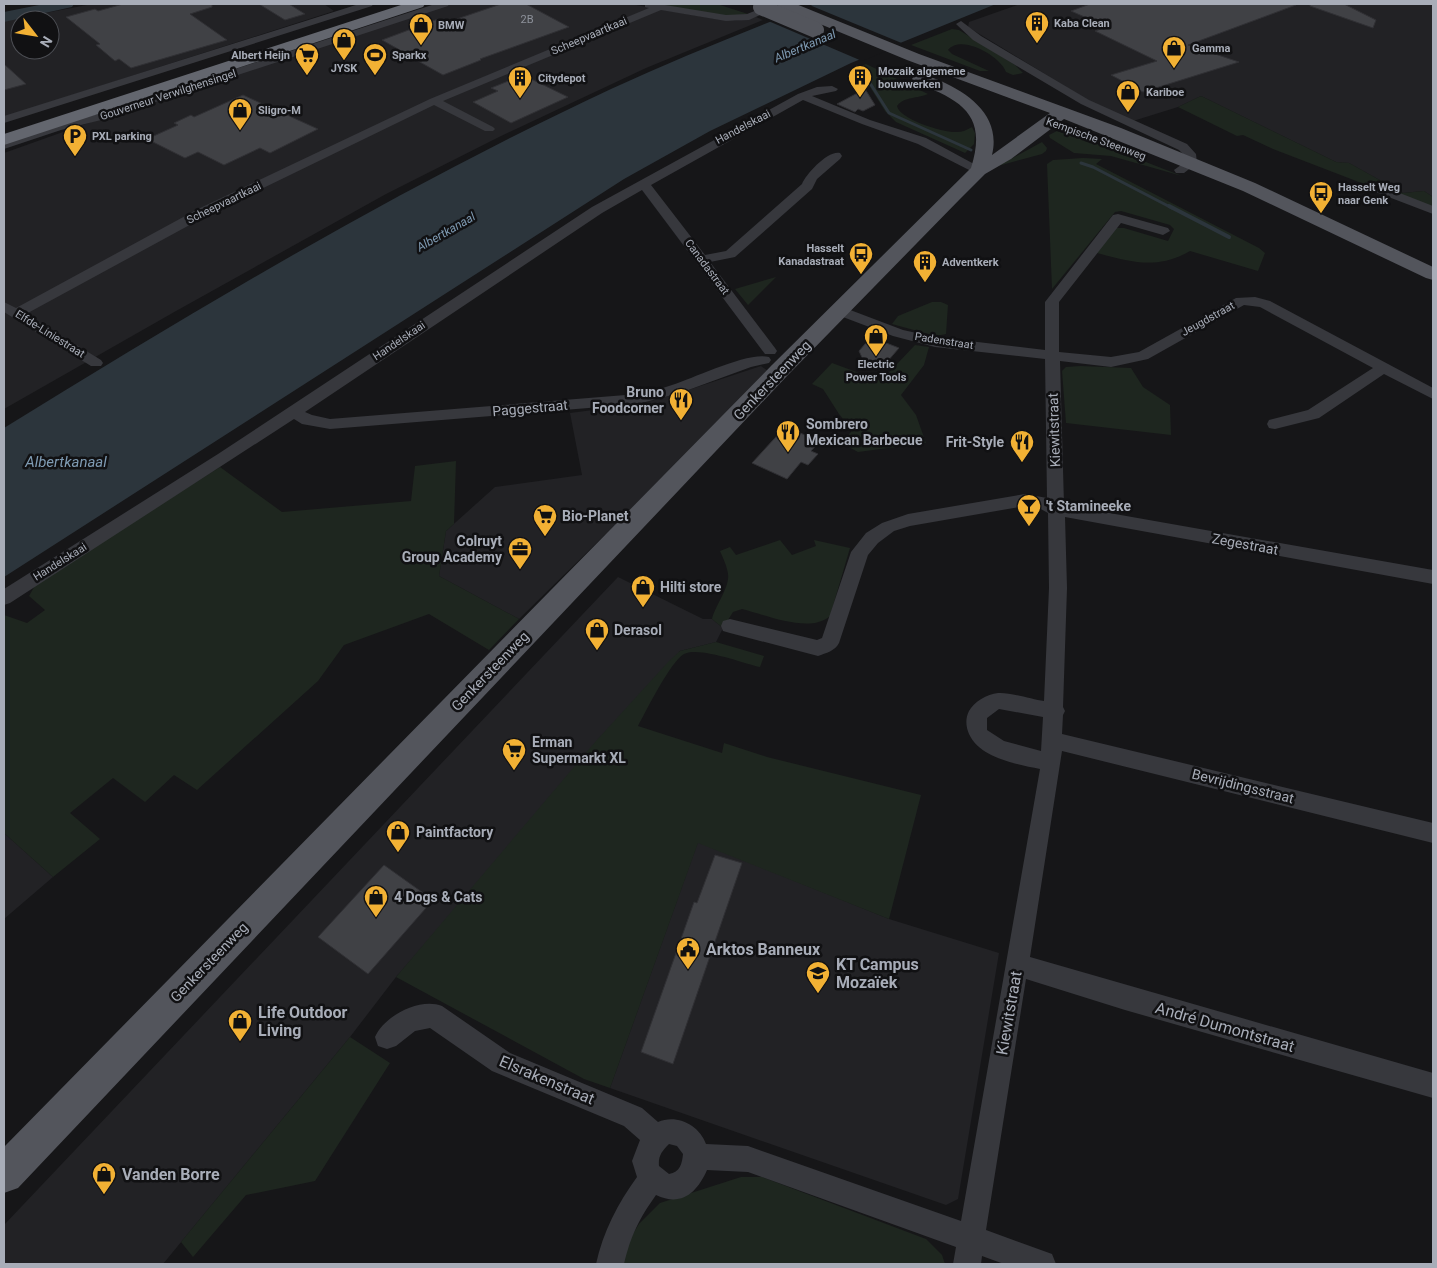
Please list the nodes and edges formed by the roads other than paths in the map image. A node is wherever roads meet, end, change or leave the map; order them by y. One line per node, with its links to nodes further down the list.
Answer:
1 (368, 4): 11 (street, Gouverneur Verwilghensingel)
2 (390, 4): 13 (highway, Gouverneur Verwilghensingel)
3 (418, 4): 21 (highway, Gouverneur Verwilghensingel)
4 (444, 4): 22 (street, Gouverneur Verwilghensingel)
5 (643, 4): 8 (street)
6 (782, 4): 8 (street); 10 (main road, Kempische Steenweg)
7 (757, 6): 10 (main road, Kempische Steenweg, bridge)
8 (660, 7): 15 (street, Scheepvaartkaai)
9 (962, 24): 20 (street, Kempische Steenweg)
10 (905, 61): 16 (main road, Kempische Steenweg); 26 (main road)
11 (120, 83): 13 (street, Gouverneur Verwilghensingel); 17 (street, Gouverneur Verwilghensingel)
12 (832, 89): 14 (street, Handelskaai)
13 (108, 95): 18 (highway, Gouverneur Verwilghensingel)
14 (802, 96): 26 (street); 27 (street, Handelskaai)
15 (434, 101): 19 (street); 34 (street, Scheepvaartkaai)
16 (1056, 117): 23 (main road, Kempische Steenweg); 25 (main road, Kempische Steenweg); 26 (main road, Genkersteenweg)
17 (4, 120)
18 (4, 129)
19 (489, 129)
20 (1166, 139): 23 (street); 25 (street, Kempische Steenweg)
21 (4, 140)
22 (4, 144)
23 (1147, 145): 25 (main road, Kempische Steenweg)
24 (836, 156): 31 (street)
25 (1185, 166): 32 (main road, Kempische Steenweg); 33 (main road, Kempische Steenweg)
26 (979, 170): 35 (main road, Genkersteenweg)
27 (643, 183): 31 (street, Canadastraat); 41 (street, Handelskaai)
28 (1369, 185): 29 (street)
29 (1433, 210)
30 (1163, 231): 37 (street, Kiewitstraat)
31 (702, 260): 36 (street, Canadastraat)
32 (1433, 274)
33 (1433, 287)
34 (10, 309): 38 (street, Elfde-Liniestraat)
35 (840, 311): 37 (street, Padenstraat); 56 (main road, Genkersteenweg)
36 (767, 355): 41 (street, Paggestraat)
37 (1051, 355): 39 (street, Jeugdstraat); 43 (street, Kiewitstraat)
38 (96, 363)
39 (1384, 368): 40 (street, Jeugdstraat); 42 (street)
40 (1433, 394)
41 (292, 412): 45 (street, Handelskaai)
42 (1276, 424)
43 (1057, 510): 44 (street, Zegestraat); 46 (street, Zegestraat); 47 (street, Kiewitstraat)
44 (1433, 577)
45 (4, 598)
46 (730, 626)
47 (1055, 711): 48 (street, Kiewitstraat); 49 (street)
48 (1053, 740): 49 (street, Kiewitstraat); 50 (street, Bevrijdingsstraat)
49 (1051, 762): 51 (street, Kiewitstraat)
50 (1433, 833)
51 (1018, 965): 53 (street, André Dumontstraat); 58 (street, Kiewitstraat)
52 (387, 1037): 54 (street, Elsrakenstraat)
53 (1433, 1086)
54 (656, 1137): 55 (street); 57 (street)
55 (697, 1157): 57 (street); 58 (street)
56 (4, 1174)
57 (652, 1178): 59 (street)
58 (971, 1238): 60 (street, Kiewitstraat); 61 (street)
59 (610, 1264)
60 (967, 1264)
61 (1042, 1264)

